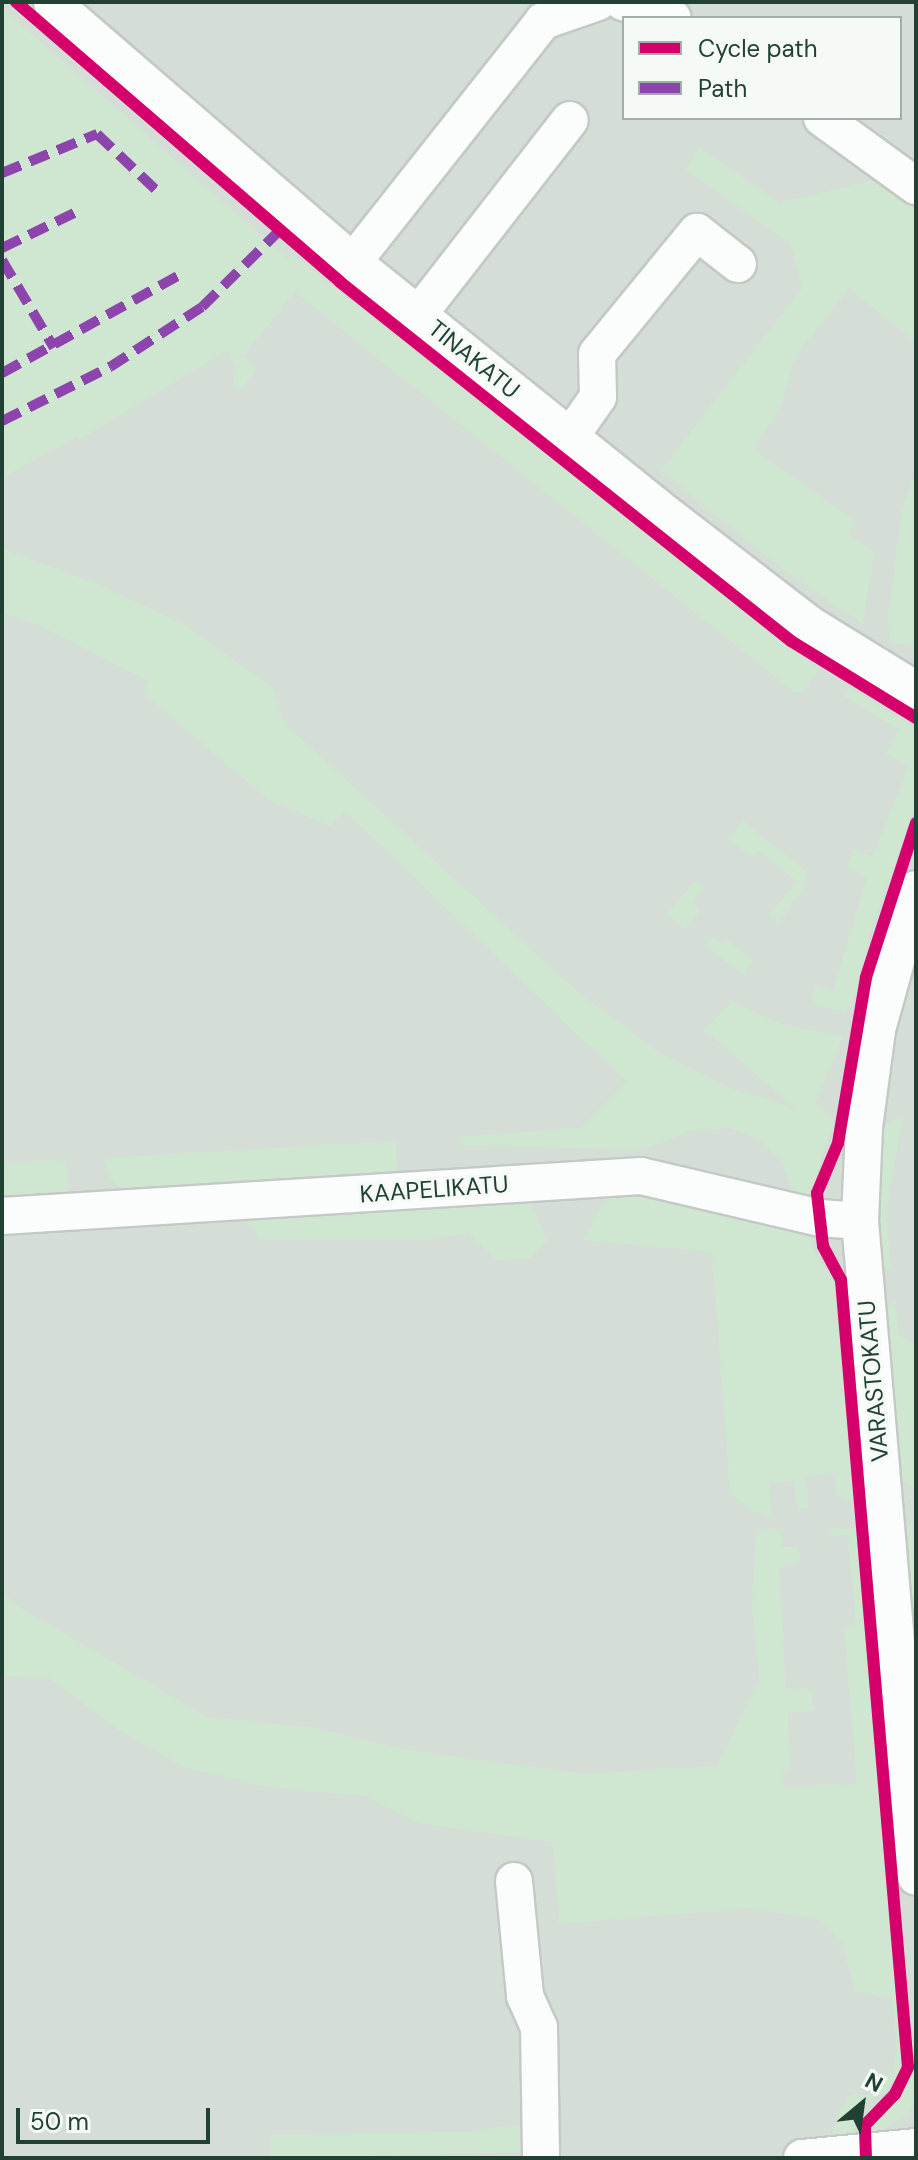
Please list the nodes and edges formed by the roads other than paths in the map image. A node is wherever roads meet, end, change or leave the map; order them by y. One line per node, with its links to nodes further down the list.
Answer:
1 (52, 2): 8 (street, TINAKATU)
2 (598, 2): 8 (street)
3 (623, 2): 4 (street)
4 (667, 16)
5 (570, 120): 10 (street)
6 (825, 120): 7 (street)
7 (916, 186)
8 (353, 262): 10 (street, TINAKATU)
9 (738, 264): 11 (street)
10 (418, 315): 11 (street, TINAKATU)
11 (570, 437): 12 (street, TINAKATU)
12 (916, 690)
13 (916, 889): 15 (street, VARASTOKATU)
14 (2, 1216): 15 (street, KAAPELIKATU)
15 (860, 1221): 16 (street, VARASTOKATU)
16 (916, 1877)
17 (514, 1881): 19 (street)
18 (916, 2147): 20 (street)
19 (541, 2158)
20 (802, 2158)

